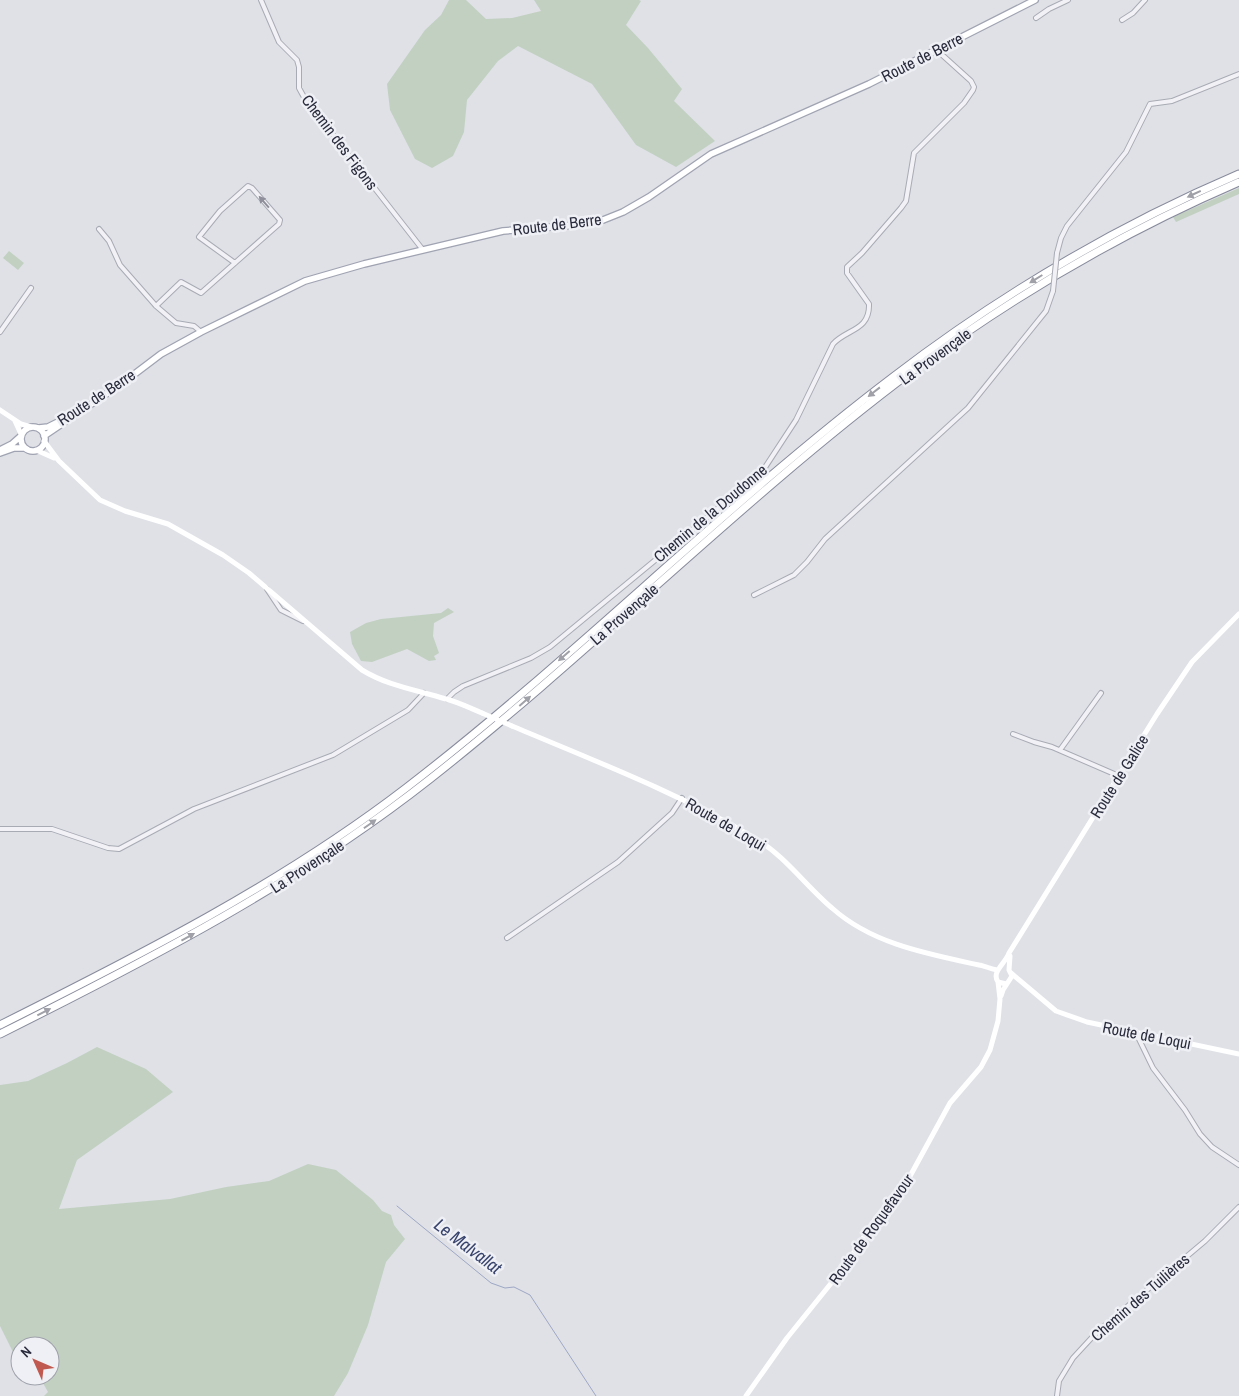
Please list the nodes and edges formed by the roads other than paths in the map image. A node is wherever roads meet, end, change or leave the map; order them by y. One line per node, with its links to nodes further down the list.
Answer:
1 (261, 0): 13 (street, Chemin des Figons)
2 (1035, 0): 5 (main road, Route de Berre)
3 (1068, 0): 6 (street)
4 (1145, 0): 7 (street)
5 (1028, 2): 8 (main road, Route de Berre)
6 (1036, 18)
7 (1122, 20)
8 (938, 49): 13 (main road, Route de Berre); 34 (street, Chemin de la Doudonne)
9 (1239, 74): 30 (street, bridge)
10 (1239, 174): 49 (highway, La Provençale, one-way to 49)
11 (1239, 182): 51 (highway, La Provençale, one-way to 11)
12 (98, 229): 16 (street)
13 (423, 250): 18 (main road, Route de Berre)
14 (235, 264): 14 (street, one-way to 14); 16 (street)
15 (31, 288): 17 (street)
16 (156, 306): 18 (street)
17 (0, 332)
18 (200, 332): 19 (main road, Route de Berre)
19 (151, 361): 23 (main road, Route de Berre); 25 (main road, Route de Berre)
20 (0, 410): 21 (main road)
21 (15, 420): 22 (main road); 24 (main road)
22 (31, 427): 23 (main road); 24 (main road)
23 (39, 428): 25 (main road)
24 (20, 436): 26 (main road); 28 (main road)
25 (44, 439): 27 (main road); 29 (main road)
26 (25, 448): 27 (main road); 28 (main road)
27 (36, 450): 29 (main road)
28 (0, 452)
29 (59, 461): 32 (main road, Route de Loqui)
30 (754, 595)
31 (1239, 614): 37 (main road, Route de Galice)
32 (424, 693): 34 (main road, Route de Loqui); 39 (street)
33 (1101, 693): 36 (street)
34 (447, 699): 38 (main road, Route de Loqui, bridge)
35 (1013, 734): 36 (street)
36 (1060, 750): 37 (street)
37 (1119, 776): 41 (main road, Route de Galice)
38 (682, 798): 40 (street); 42 (main road, Route de Loqui)
39 (0, 829)
40 (507, 938)
41 (1011, 951): 43 (main road, Route de Galice); 44 (main road)
42 (980, 965): 43 (main road, Route de Loqui); 45 (main road)
43 (999, 969): 44 (main road, Route de Loqui); 45 (main road, Route de Galice)
44 (1010, 971): 46 (main road); 47 (main road, Route de Loqui)
45 (996, 979): 46 (main road); 48 (main road)
46 (1008, 983): 47 (main road); 48 (main road)
47 (1026, 986): 50 (main road, Route de Loqui)
48 (1000, 998): 55 (main road, Route de Roquefavour)
49 (0, 1026)
50 (1136, 1033): 52 (main road, Route de Loqui); 53 (street)
51 (0, 1034)
52 (1239, 1054)
53 (1239, 1165)
54 (1239, 1207): 56 (street, Chemin des Tuilières)
55 (746, 1396)
56 (1057, 1396)

